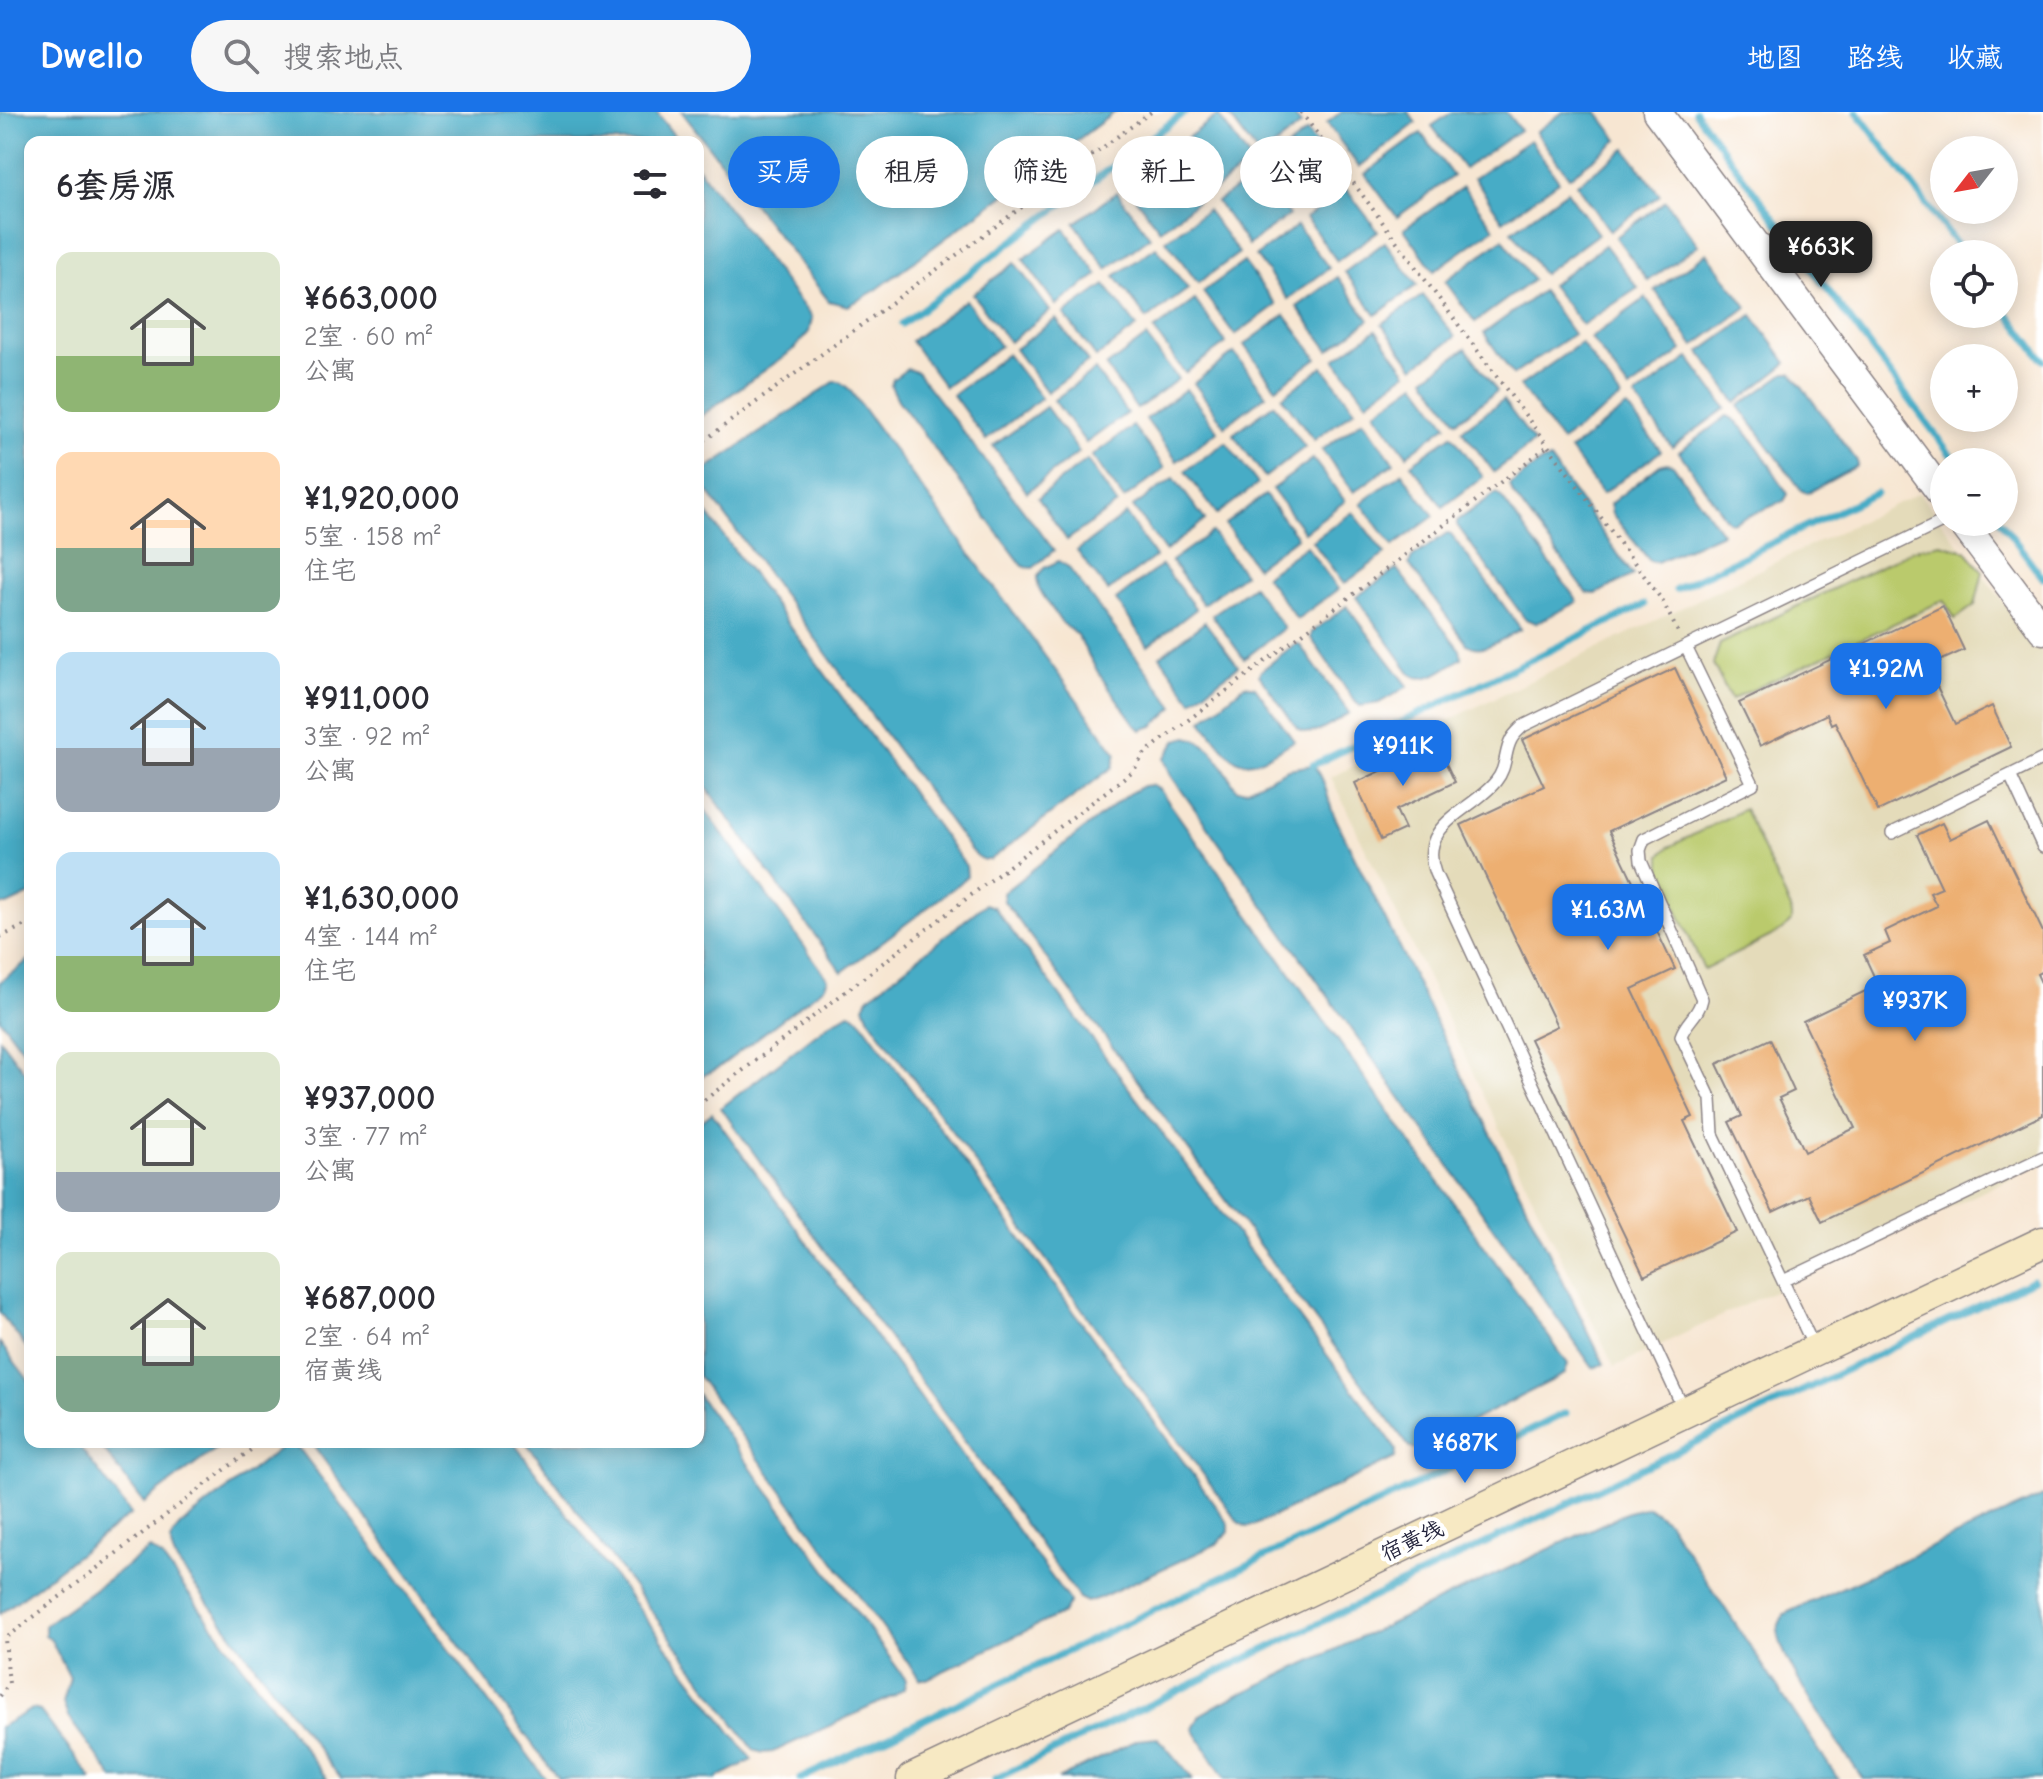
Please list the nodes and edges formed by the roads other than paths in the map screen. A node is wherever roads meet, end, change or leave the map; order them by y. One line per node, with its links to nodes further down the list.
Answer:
1 (1657, 112): 2 (street)
2 (1930, 478)
3 (1930, 528): 6 (lane)
4 (1972, 536): 5 (street)
5 (2043, 630)
6 (1686, 647): 13 (lane); 15 (lane)
7 (2043, 759): 8 (lane)
8 (2010, 775): 9 (lane); 10 (lane)
9 (1892, 833)
10 (2043, 847)
11 (2043, 1157): 13 (lane)
12 (2043, 1242): 14 (main road, 宿黄线)
13 (1783, 1281): 14 (lane)
14 (1816, 1350): 15 (main road, 宿黄线)
15 (1685, 1412): 16 (main road, 宿黄线)
16 (912, 1779)

